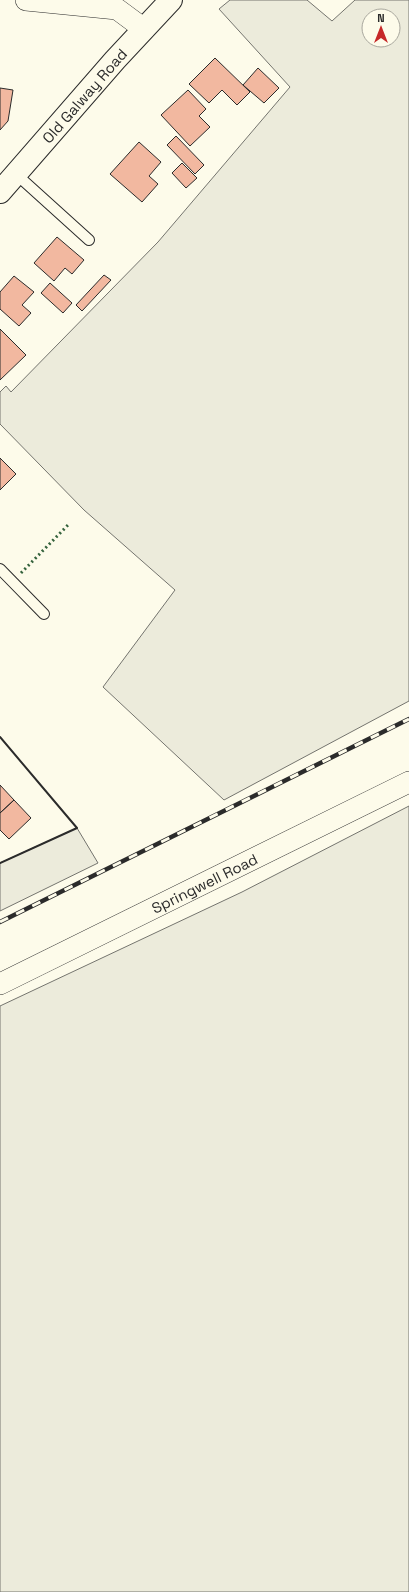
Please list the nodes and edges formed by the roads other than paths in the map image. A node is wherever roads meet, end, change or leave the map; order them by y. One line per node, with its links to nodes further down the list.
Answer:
1 (26, 0): 3 (street)
2 (171, 0): 3 (main road, Old Galway Road)
3 (144, 29): 4 (main road, Old Galway Road)
4 (16, 174): 5 (main road, Old Galway Road); 6 (lane)
5 (0, 192)
6 (89, 240)
7 (0, 569): 8 (lane)
8 (44, 614)
9 (409, 782): 10 (street, Springwell Road)
10 (0, 984)

